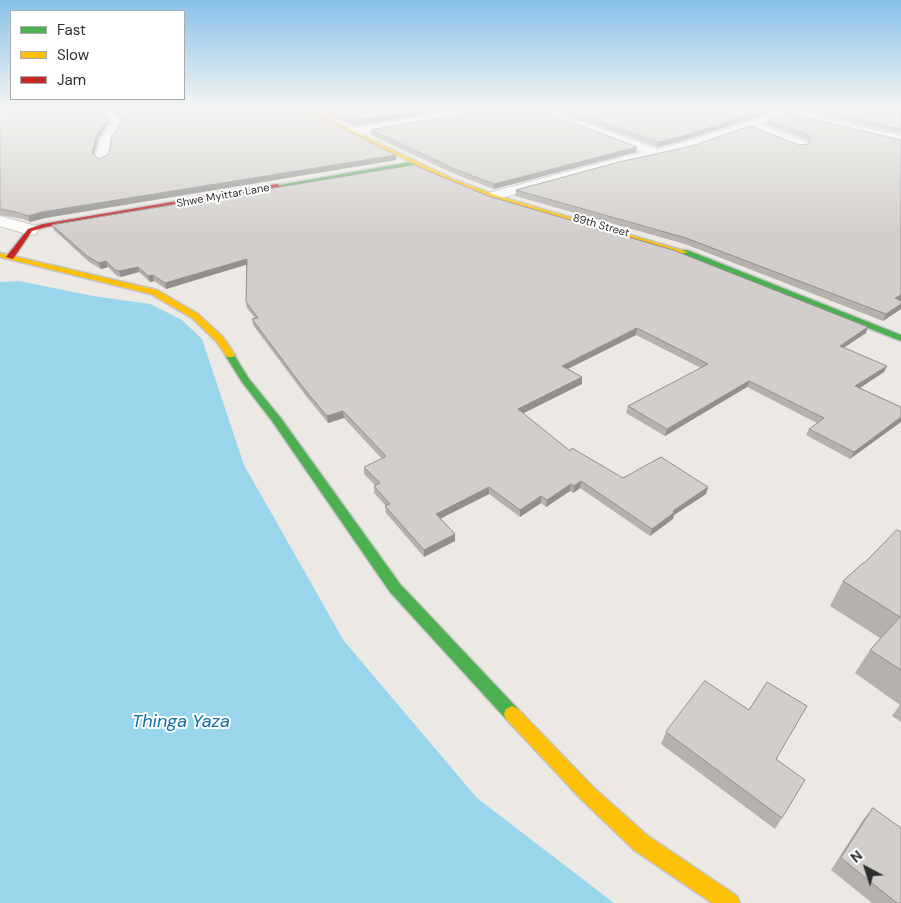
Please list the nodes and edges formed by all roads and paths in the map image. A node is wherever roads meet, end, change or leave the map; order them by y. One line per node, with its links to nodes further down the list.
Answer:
1 (104, 151): 6 (street)
2 (390, 151): 7 (street, 89th Street)
3 (652, 151): 5 (street)
4 (665, 151): 5 (street)
5 (657, 153): 8 (street)
6 (102, 159)
7 (417, 164): 8 (street, 89th Street); 10 (street, Shwe Myittar Lane)
8 (493, 196): 12 (street, 89th Street)
9 (0, 221): 10 (street)
10 (30, 230): 11 (street)
11 (5, 256): 13 (street)
12 (899, 335)
13 (730, 903)

